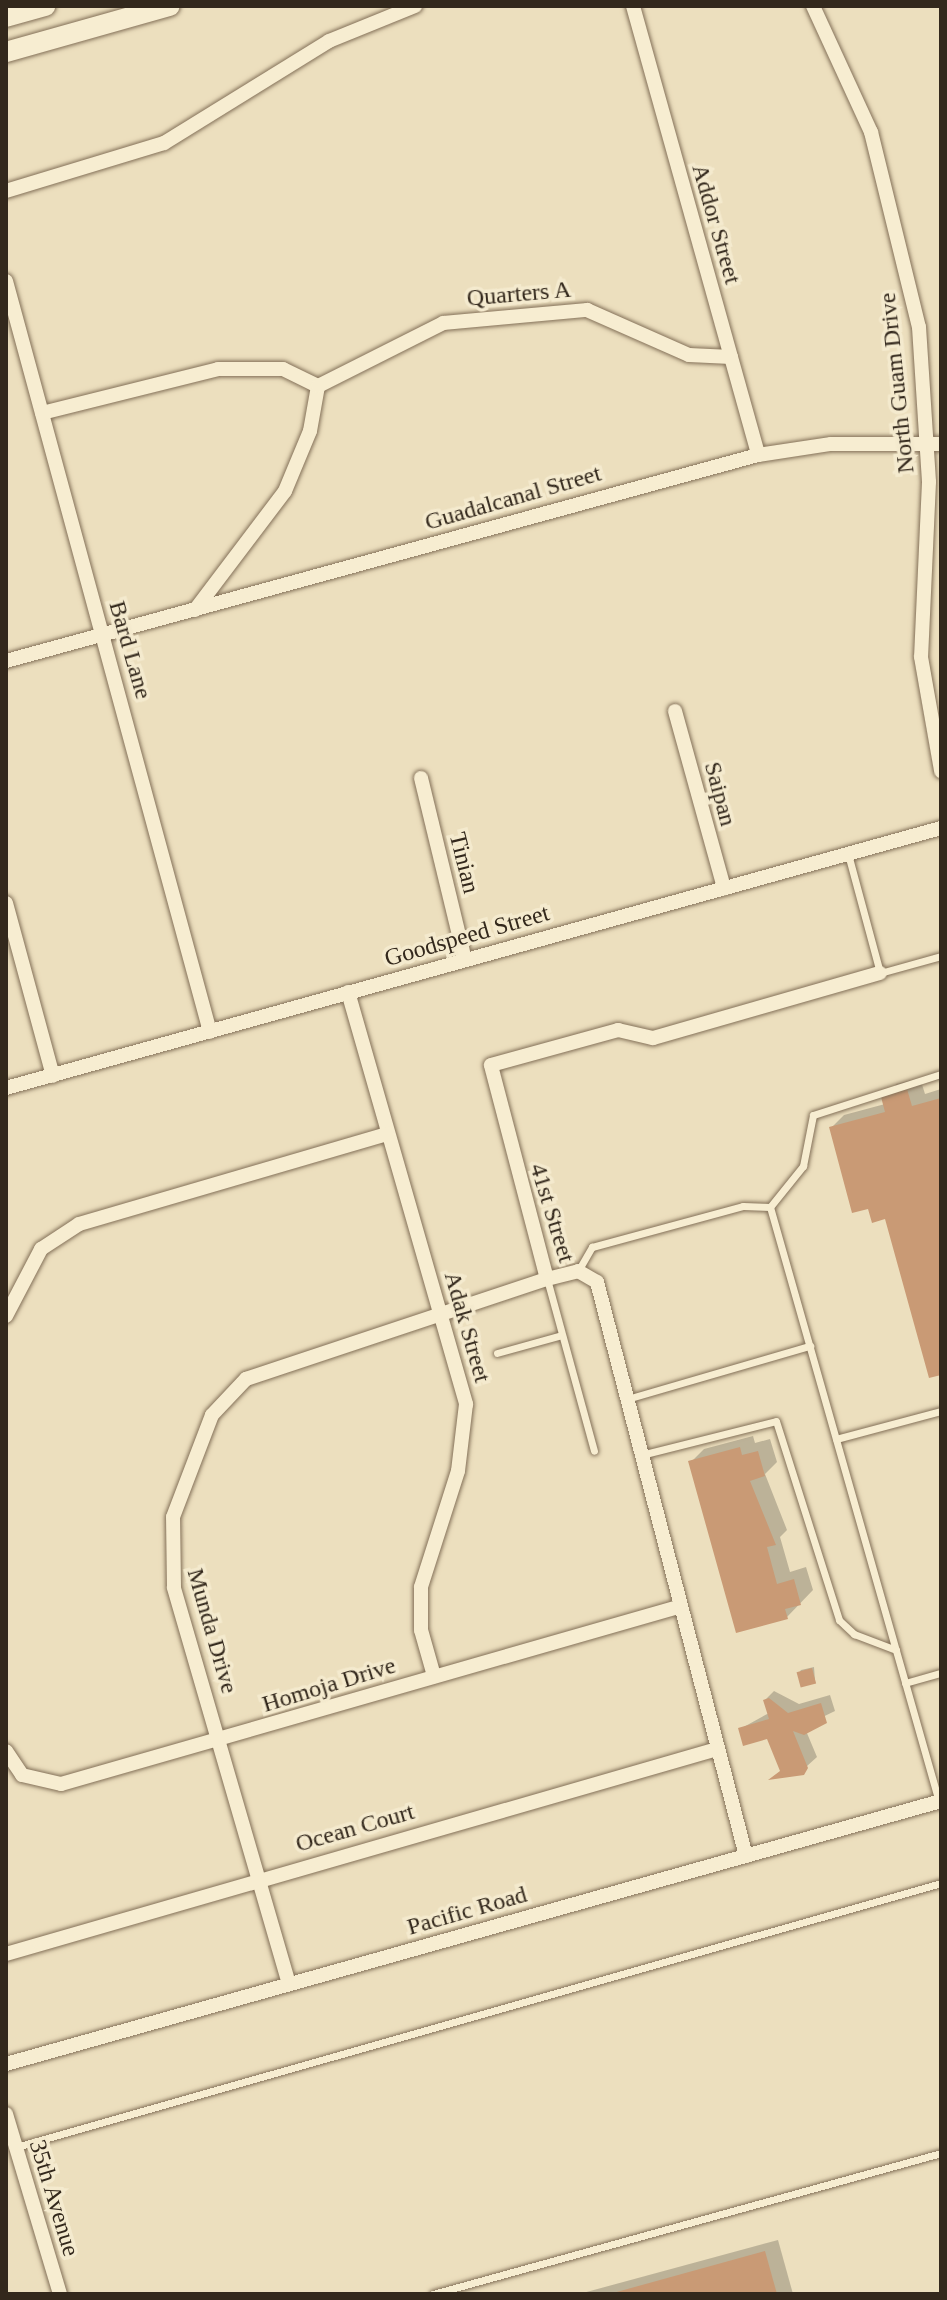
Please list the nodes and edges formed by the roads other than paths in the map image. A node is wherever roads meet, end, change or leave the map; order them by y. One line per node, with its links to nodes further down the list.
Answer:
1 (45, 6): 6 (main road)
2 (170, 6): 7 (main road)
3 (415, 6): 8 (street)
4 (633, 6): 10 (street, Addor Street)
5 (813, 6): 13 (street, North Guam Drive)
6 (6, 17)
7 (6, 52)
8 (6, 191)
9 (6, 281): 12 (street, Bard Lane)
10 (731, 357): 11 (street, Quarters A); 14 (street, Addor Street)
11 (318, 386): 12 (street); 15 (street)
12 (42, 413): 16 (street, Bard Lane)
13 (934, 444): 14 (street, Guadalcanal Street); 19 (street, North Guam Drive)
14 (758, 455): 15 (street, Guadalcanal Street)
15 (195, 610): 16 (street, Guadalcanal Street)
16 (102, 634): 17 (street, Guadalcanal Street); 29 (street, Bard Lane)
17 (6, 661)
18 (675, 711): 23 (street, Saipan)
19 (941, 771)
20 (421, 778): 26 (street, Tinian)
21 (941, 828): 22 (street, Goodspeed Street)
22 (848, 854): 23 (street, Goodspeed Street); 27 (lane)
23 (724, 888): 26 (street, Goodspeed Street)
24 (6, 903): 31 (street)
25 (941, 956): 27 (lane)
26 (465, 960): 28 (street, Goodspeed Street)
27 (880, 973): 36 (street, 41st Street)
28 (348, 992): 29 (street, Goodspeed Street); 33 (street, Adak Street)
29 (210, 1032): 31 (street, Goodspeed Street)
30 (941, 1074): 34 (lane)
31 (53, 1076): 32 (street, Goodspeed Street)
32 (6, 1088)
33 (387, 1134): 37 (street); 38 (street, Adak Street)
34 (770, 1207): 35 (lane); 40 (lane)
35 (578, 1271): 36 (street, 41st Street); 42 (street, 41st Street)
36 (547, 1279): 38 (street, Munda Drive); 39 (lane)
37 (6, 1316)
38 (442, 1316): 50 (street, Adak Street); 52 (street, Munda Drive)
39 (562, 1335): 41 (lane); 45 (lane)
40 (810, 1346): 42 (lane); 44 (lane)
41 (497, 1353)
42 (627, 1399): 46 (street, 41st Street)
43 (941, 1411): 44 (lane)
44 (836, 1439): 48 (lane)
45 (594, 1451)
46 (641, 1455): 47 (street, 41st Street); 48 (lane)
47 (678, 1607): 50 (street, Homoja Drive); 53 (street, 41st Street)
48 (896, 1650): 51 (lane)
49 (941, 1673): 51 (lane)
50 (434, 1676): 52 (street, Homoja Drive)
51 (905, 1683): 55 (lane)
52 (221, 1740): 54 (street, Homoja Drive); 57 (street, Munda Drive)
53 (717, 1749): 56 (street, 41st Street); 57 (street, Ocean Court)
54 (6, 1751)
55 (940, 1802): 56 (street, Pacific Road)
56 (746, 1856): 60 (street, Pacific Road)
57 (259, 1878): 59 (street, Ocean Court); 60 (street, Munda Drive)
58 (941, 1883): 63 (lane)
59 (6, 1954)
60 (289, 1984): 61 (street, Pacific Road)
61 (6, 2064)
62 (6, 2114): 63 (street, 35th Avenue)
63 (16, 2147): 65 (street, 35th Avenue)
64 (941, 2153): 66 (lane)
65 (60, 2294)
66 (433, 2294)

